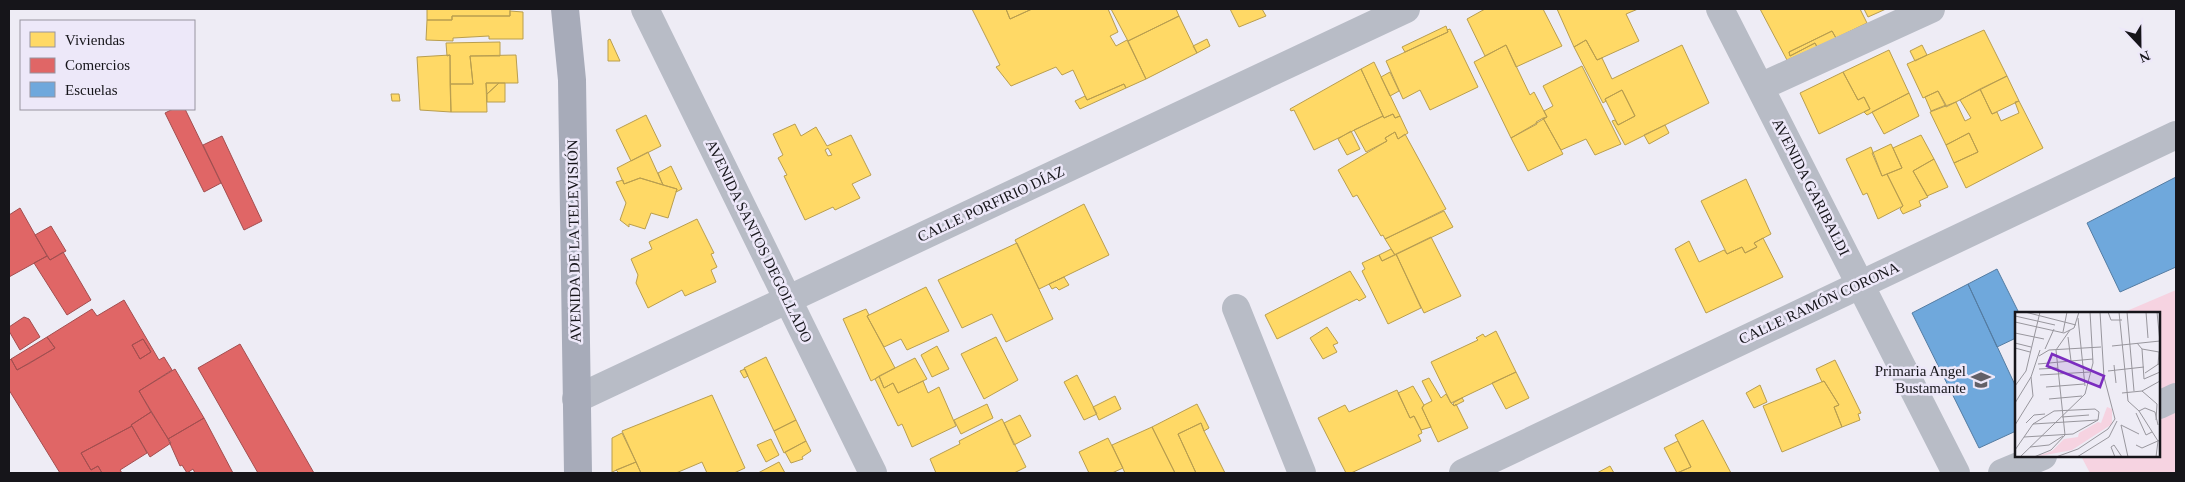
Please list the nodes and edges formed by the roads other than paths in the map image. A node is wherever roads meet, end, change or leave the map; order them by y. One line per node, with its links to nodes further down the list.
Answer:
1 (565, 9): 12 (main road, AVENIDA DE LA TELEVISIÓN)
2 (645, 9): 9 (street, AVENIDA SANTOS DEGOLLADO)
3 (1406, 9): 9 (street, CALLE PORFIRIO DÍAZ)
4 (1720, 9): 6 (street, AVENIDA GARIBALDI)
5 (1931, 9): 6 (street)
6 (1760, 87): 8 (street, AVENIDA GARIBALDI)
7 (2176, 135): 8 (street, CALLE RAMÓN CORONA)
8 (1861, 283): 18 (street, CALLE RAMÓN CORONA); 19 (street, AVENIDA GARIBALDI)
9 (788, 299): 12 (street, CALLE PORFIRIO DÍAZ); 16 (street, AVENIDA SANTOS DEGOLLADO)
10 (1236, 308): 17 (street)
11 (2176, 397): 13 (street)
12 (576, 399): 15 (main road, AVENIDA DE LA TELEVISIÓN)
13 (2160, 405)
14 (2040, 457): 20 (street)
15 (578, 473)
16 (873, 473)
17 (1302, 473)
18 (1463, 473)
19 (1956, 473)
20 (2002, 473)

